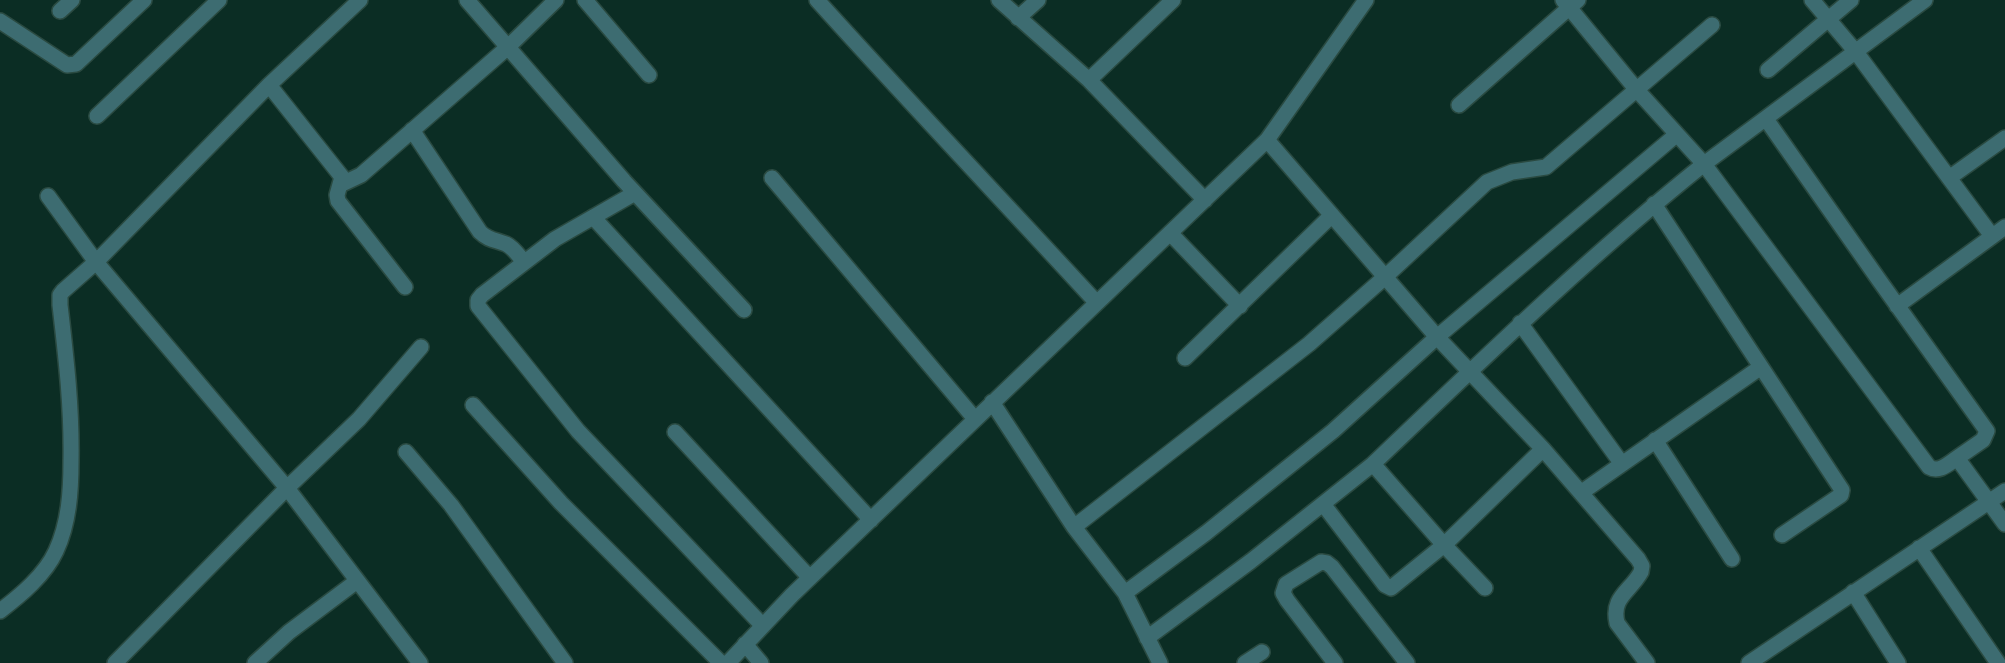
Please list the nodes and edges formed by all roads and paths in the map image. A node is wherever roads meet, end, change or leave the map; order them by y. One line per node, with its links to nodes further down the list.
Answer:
1 (72, 0): 17 (street)
2 (144, 0): 20 (street)
3 (219, 0): 30 (street)
4 (360, 0): 27 (street)
5 (467, 0): 22 (street)
6 (556, 0): 22 (street)
7 (585, 0): 25 (street)
8 (817, 0): 53 (street)
9 (999, 0): 18 (street)
10 (1038, 0): 18 (street)
11 (1173, 0): 26 (street)
12 (1366, 0): 35 (street)
13 (1812, 0): 19 (street)
14 (1851, 0): 19 (street)
15 (1925, 0): 23 (street)
16 (1570, 3): 28 (street); 29 (street)
17 (60, 11)
18 (1018, 18): 26 (street)
19 (1828, 19): 23 (street); 24 (street)
20 (0, 21)
21 (1712, 24): 28 (street)
22 (508, 47): 32 (street); 40 (street)
23 (1856, 52): 31 (street); 38 (street)
24 (1768, 70)
25 (649, 75)
26 (1089, 80): 42 (street)
27 (269, 86): 39 (street); 49 (street)
28 (1636, 89): 33 (street); 51 (street)
29 (1459, 105)
30 (97, 116)
31 (1766, 118): 36 (street); 55 (street)
32 (412, 130): 39 (street); 50 (street)
33 (1676, 135): 36 (street); 58 (street)
34 (2005, 138): 38 (street)
35 (1268, 140): 42 (street); 44 (street)
36 (1704, 164): 43 (street); 70 (street)
37 (772, 177): 65 (street)
38 (1949, 178): 48 (street)
39 (342, 184): 52 (street)
40 (635, 193): 45 (street); 56 (street)
41 (48, 196): 49 (street)
42 (1205, 200): 47 (street)
43 (1654, 204): 57 (street); 61 (street)
44 (1332, 215): 51 (street); 54 (street)
45 (593, 217): 50 (street); 78 (street)
46 (2005, 227): 48 (street)
47 (1172, 234): 53 (street); 54 (street)
48 (1992, 236): 55 (street)
49 (96, 262): 73 (street); 90 (street)
50 (524, 262): 91 (street)
51 (1385, 277): 58 (street); 80 (street)
52 (405, 287)
53 (1097, 303): 63 (street)
54 (1240, 306): 60 (street)
55 (1897, 306): 70 (street)
56 (744, 310)
57 (1520, 323): 62 (street); 72 (street)
58 (1437, 338): 62 (street); 89 (street)
59 (421, 347): 73 (street)
60 (1185, 358)
61 (1761, 367): 67 (street); 81 (street)
62 (1470, 371): 68 (street); 71 (street)
63 (992, 402): 65 (street); 80 (street)
64 (473, 405): 100 (street)
65 (975, 419): 78 (street)
66 (675, 432): 85 (street)
67 (1655, 440): 72 (street); 84 (street)
68 (1543, 449): 75 (street); 82 (street)
69 (406, 452): 99 (street)
70 (1957, 458): 76 (street)
71 (1373, 464): 77 (street); 82 (street)
72 (1622, 464): 75 (street)
73 (287, 488): 86 (street); 96 (street)
74 (2005, 491): 76 (street)
75 (1582, 492): 107 (street)
76 (1990, 501): 79 (street); 83 (street)
77 (1323, 504): 82 (street); 92 (street)
78 (871, 520): 85 (street)
79 (2005, 524)
80 (1074, 526): 89 (street)
81 (1782, 535)
82 (1444, 545): 87 (street)
83 (1919, 548): 88 (street); 111 (street)
84 (1732, 559)
85 (810, 578): 91 (street)
86 (357, 580): 97 (street); 98 (street)
87 (1485, 588)
88 (1853, 592): 94 (street); 110 (street)
89 (1125, 594): 92 (street)
90 (0, 611)
91 (763, 626): 93 (street)
92 (1147, 638): 103 (street)
93 (745, 644): 101 (street); 102 (street)
94 (1768, 650): 108 (street); 109 (street)
95 (1262, 652): 104 (street)
96 (115, 663)
97 (255, 663)
98 (420, 663)
99 (565, 663)
100 (721, 663)
101 (728, 663)
102 (761, 663)
103 (1160, 663)
104 (1245, 663)
105 (1335, 663): 106 (street)
106 (1407, 663)
107 (1647, 663)
108 (1749, 663)
109 (1778, 663)
110 (1898, 663)
111 (1998, 663)

